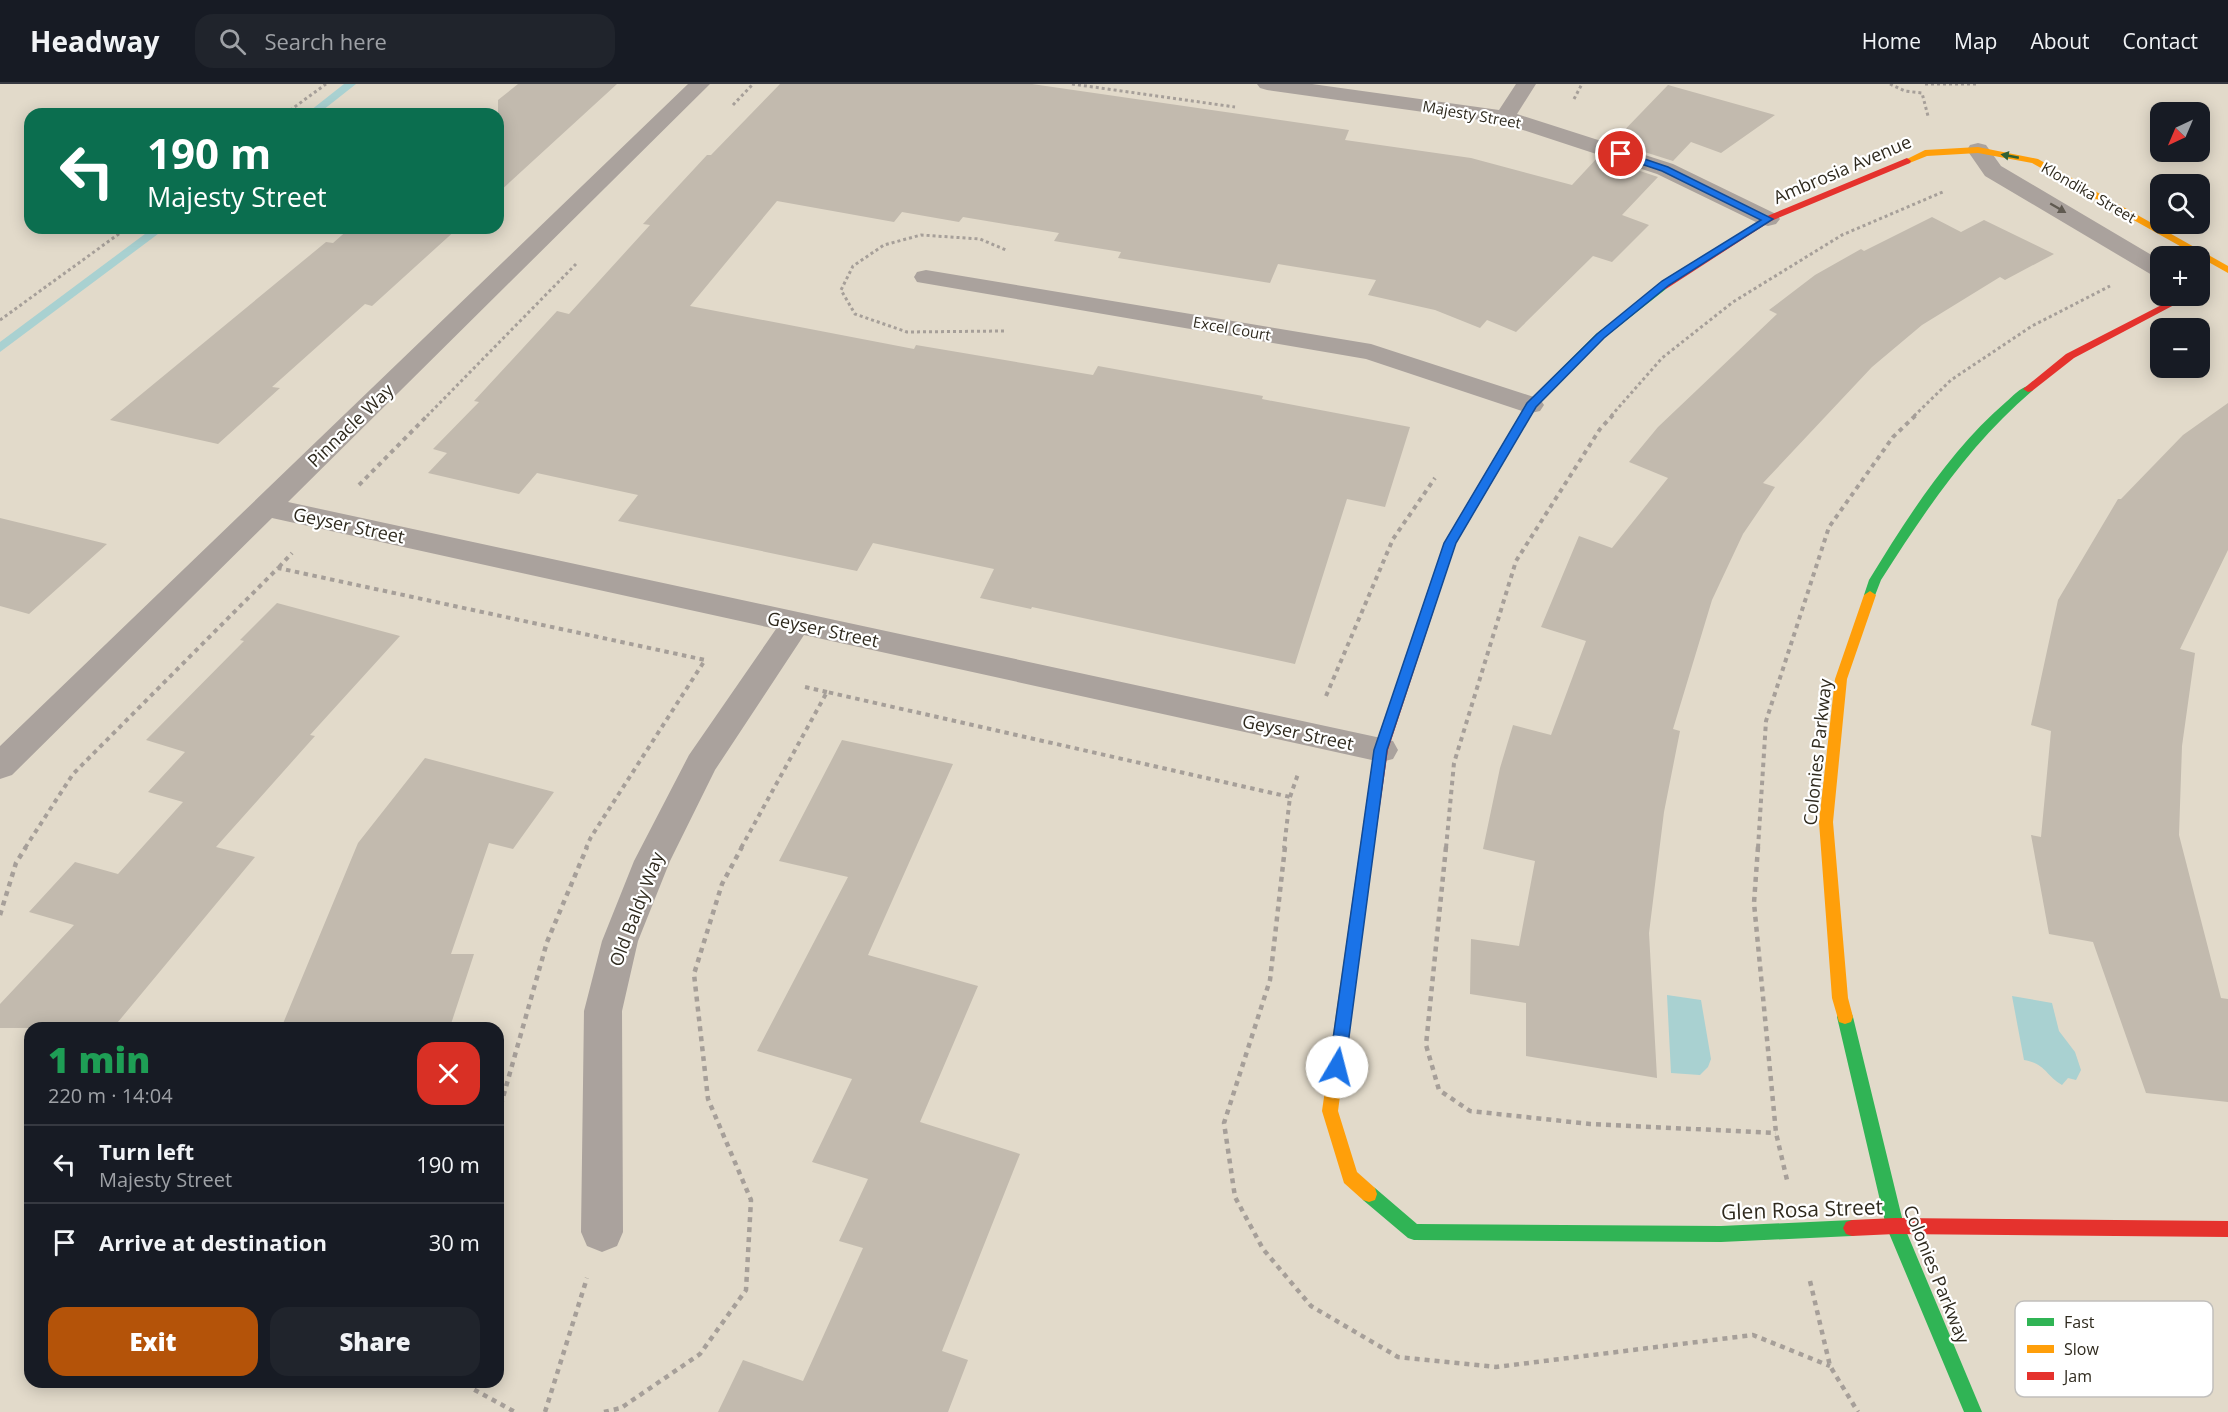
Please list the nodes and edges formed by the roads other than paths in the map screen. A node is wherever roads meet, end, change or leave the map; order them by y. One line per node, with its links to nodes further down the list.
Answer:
1 (700, 84): 12 (street, Pinnacle Way)
2 (1267, 84): 4 (street, Majesty Street)
3 (1526, 84): 4 (street)
4 (1505, 117): 6 (street, Majesty Street)
5 (1978, 150): 6 (street, Ambrosia Avenue); 7 (street, Klondika Street, one-way to 7); 9 (street, Klondika Street, one-way to 5)
6 (1768, 219): 11 (street, Ambrosia Avenue)
7 (2150, 264)
8 (926, 277): 11 (street, Excel Court)
9 (2226, 277)
10 (2167, 306): 16 (street, Colonies Parkway)
11 (1531, 405): 14 (street, Ambrosia Avenue)
12 (266, 507): 13 (street, Geyser Street); 15 (street, Pinnacle Way)
13 (796, 623): 14 (street, Geyser Street); 18 (street, Old Baldy Way)
14 (1381, 750): 19 (street, Ambrosia Avenue)
15 (0, 766)
16 (1895, 1226): 17 (street, Glen Rosa Street); 19 (street, Glen Rosa Street); 20 (street, Colonies Parkway)
17 (2228, 1230)
18 (602, 1232)
19 (1414, 1232)
20 (1973, 1412)

